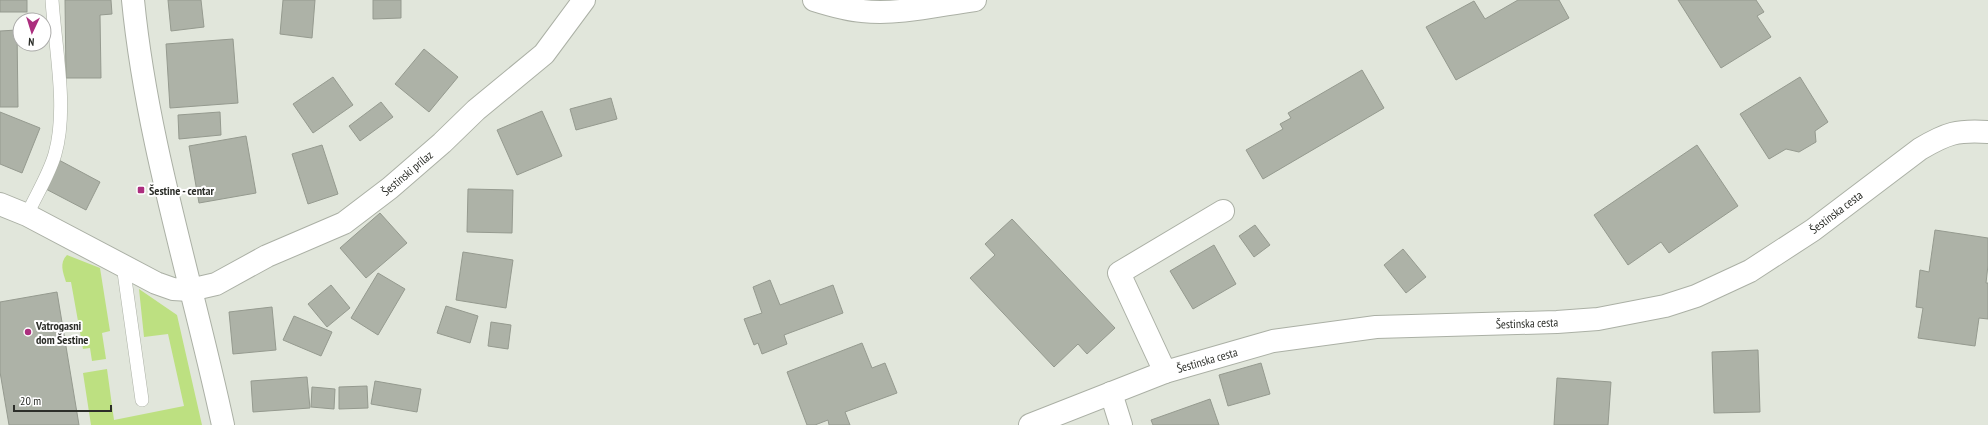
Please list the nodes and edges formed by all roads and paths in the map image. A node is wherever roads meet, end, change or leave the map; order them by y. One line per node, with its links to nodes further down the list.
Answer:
1 (52, 0): 9 (lane)
2 (133, 0): 11 (street)
3 (584, 0): 11 (street, Šestinski prilaz)
4 (814, 0): 5 (street)
5 (975, 0)
6 (1988, 132): 12 (street, Šestinska cesta)
7 (0, 204): 9 (street, Šestinski prilaz)
8 (1223, 211): 12 (street)
9 (27, 215): 10 (street, Šestinski prilaz)
10 (123, 265): 11 (street, Šestinski prilaz); 14 (lane)
11 (190, 290): 15 (street)
12 (1165, 372): 13 (street, Šestinska cesta)
13 (1111, 393): 16 (street, Šestinska cesta); 17 (street)
14 (142, 400)
15 (223, 425)
16 (1030, 425)
17 (1121, 425)

